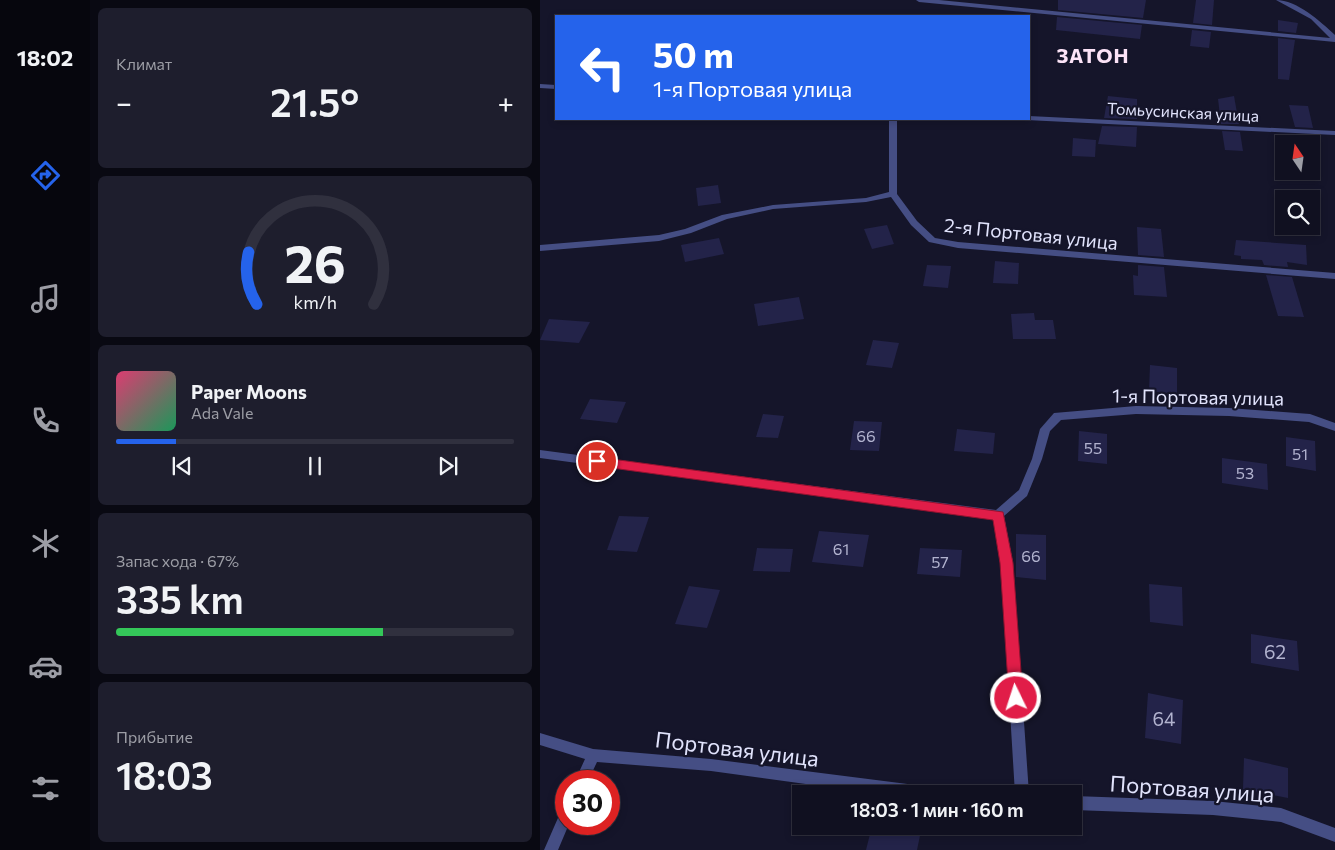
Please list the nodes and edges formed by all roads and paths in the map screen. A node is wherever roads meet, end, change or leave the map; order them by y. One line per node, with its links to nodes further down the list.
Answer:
1 (919, 0): 3 (street)
2 (1280, 1): 3 (street)
3 (1335, 39)
4 (540, 86): 5 (street)
5 (555, 87)
6 (1030, 118): 8 (street, Томьусинская улица)
7 (893, 120): 9 (street)
8 (1335, 132)
9 (892, 194): 10 (street); 11 (street, 2-я Портовая улица)
10 (540, 248)
11 (1335, 276)
12 (1335, 427): 14 (street, 1-я Портовая улица)
13 (540, 454): 14 (street)
14 (998, 516): 19 (street)
15 (540, 738): 16 (street, Портовая улица)
16 (593, 755): 17 (street); 18 (street, Портовая улица)
17 (586, 770)
18 (863, 785)
19 (1021, 785)
20 (1082, 804): 22 (street, Портовая улица)
21 (558, 835): 23 (street)
22 (1335, 835)
23 (551, 850)

